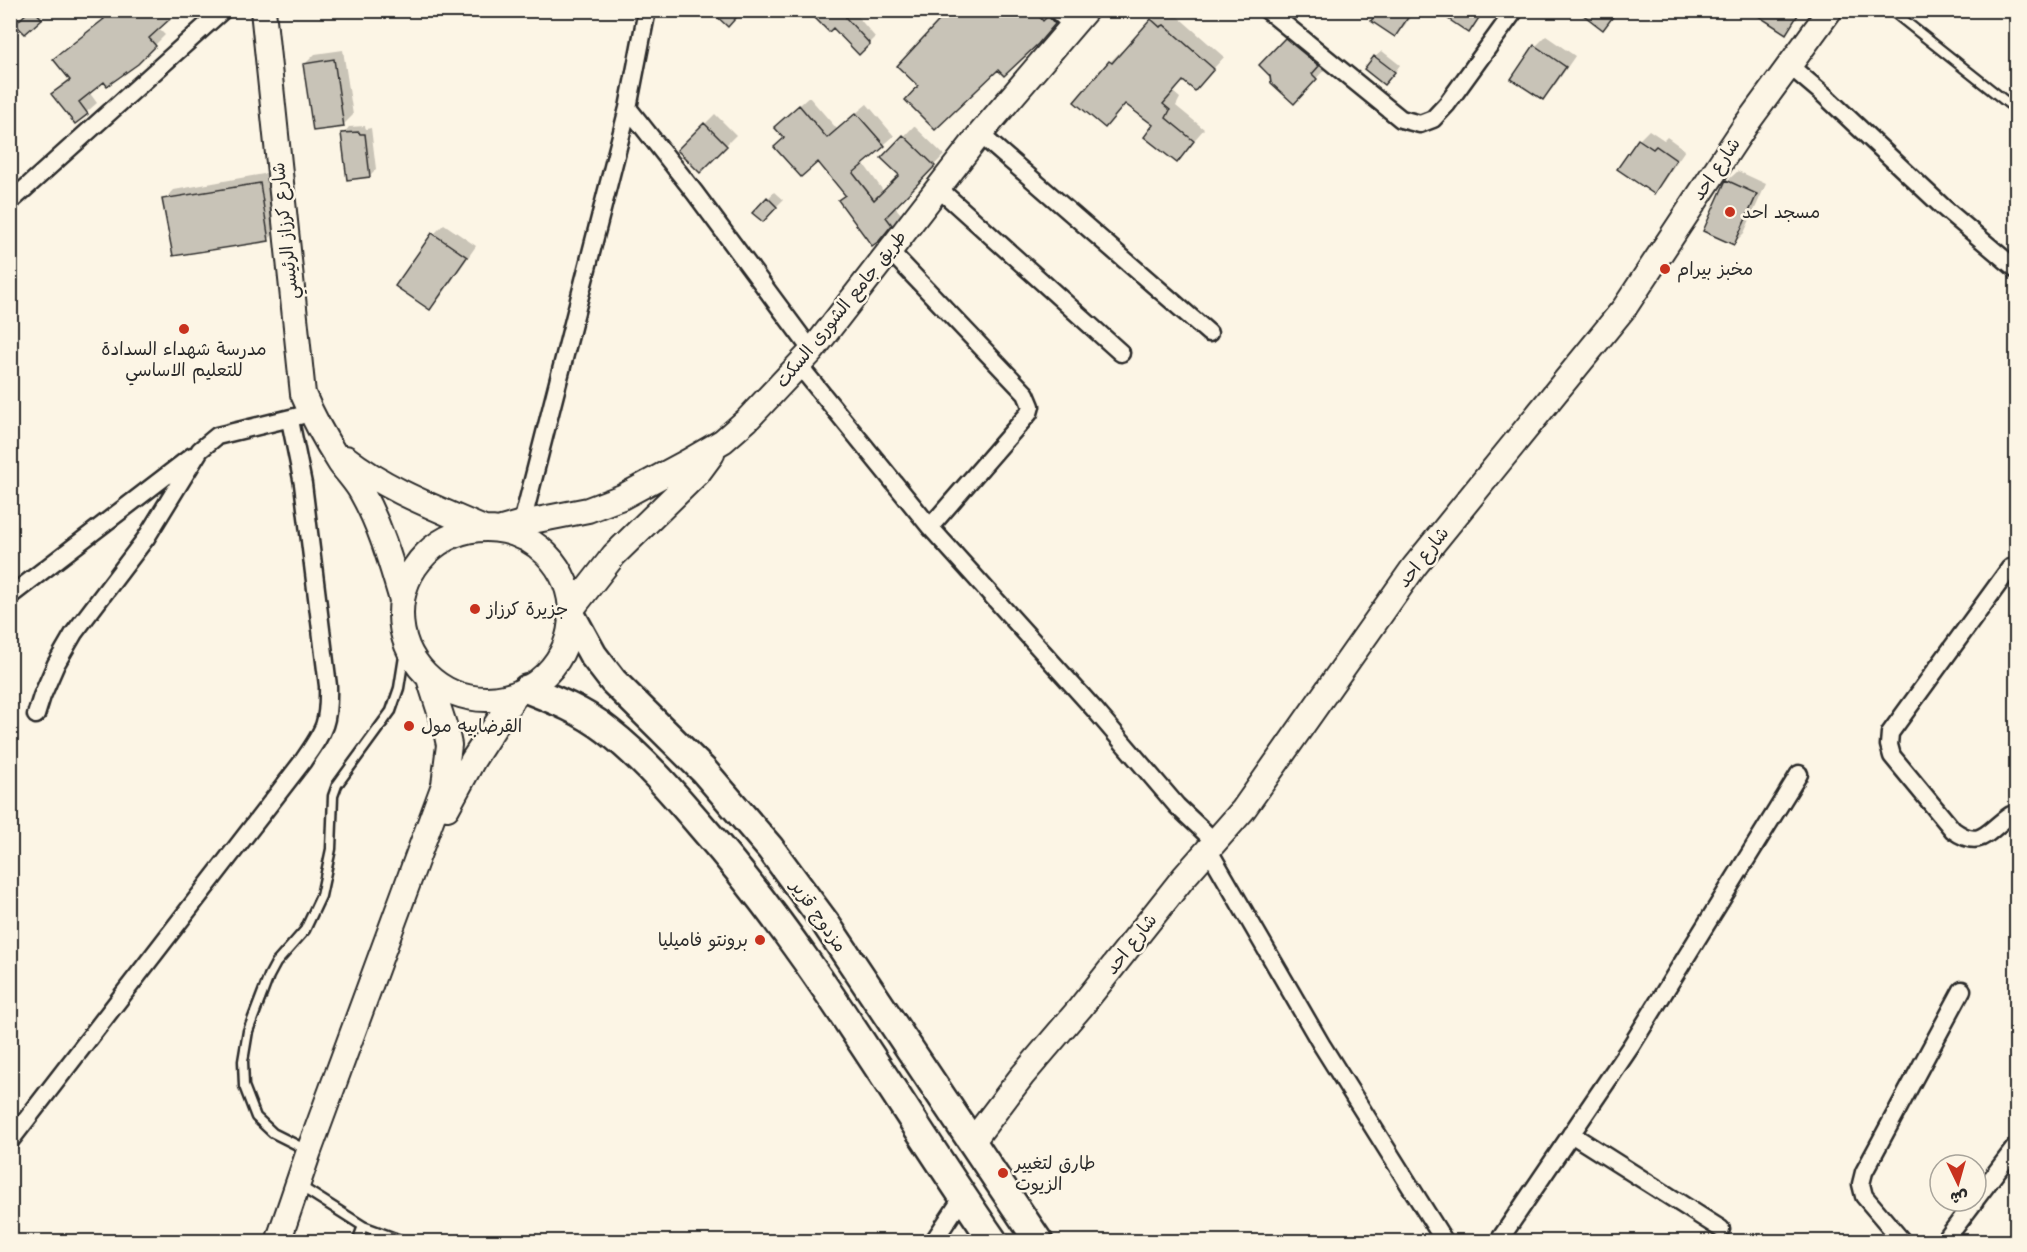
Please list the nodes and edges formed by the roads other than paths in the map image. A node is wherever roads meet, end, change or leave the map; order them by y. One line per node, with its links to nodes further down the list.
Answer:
1 (223, 10): 14 (street)
2 (263, 10): 20 (main road, شارع كرزاز الرئيسي)
3 (647, 10): 11 (street)
4 (1268, 10): 5 (street)
5 (1515, 10)
6 (1830, 10): 9 (main road, شارع احد)
7 (1891, 10): 10 (lane)
8 (1072, 16): 12 (main road, طريق جامع الشورى السكت)
9 (1790, 66): 16 (street); 37 (main road, شارع احد)
10 (2009, 104)
11 (628, 108): 19 (street); 24 (street)
12 (980, 134): 13 (main road, طريق جامع الشورى السكت); 17 (street)
13 (938, 188): 15 (main road, طريق جامع الشورى السكت); 18 (street)
14 (10, 202)
15 (889, 250): 19 (main road, طريق جامع الشورى السكت); 25 (street)
16 (2016, 269)
17 (1209, 333)
18 (1121, 353)
19 (805, 358): 21 (main road, طريق جامع الشورى السكت); 25 (street)
20 (300, 416): 22 (main road, شارع كرزاز الرئيسي); 23 (street); 41 (street)
21 (723, 441): 24 (main road, طريق جامع الشورى السكت); 30 (main road)
22 (330, 445): 26 (main road, شارع كرزاز الرئيسي); 29 (main road, شارع كرزاز الرئيسي)
23 (200, 450): 28 (street); 34 (street)
24 (522, 523): 26 (main road, طريق جامع الشورى السكت)
25 (930, 527): 37 (street)
26 (491, 530): 29 (main road); 30 (main road)
27 (2010, 568): 36 (street)
28 (10, 596)
29 (402, 600): 31 (main road)
30 (571, 612): 33 (main road); 42 (main road, مزدوج قزير)
31 (406, 644): 32 (main road); 44 (lane)
32 (429, 678): 33 (main road); 38 (main road)
33 (521, 691): 38 (main road); 47 (main road, مزدوج قزير)
34 (36, 715)
35 (1799, 774): 40 (street)
36 (2016, 816)
37 (1211, 845): 42 (main road, شارع احد); 57 (street)
38 (415, 866): 44 (main road)
39 (1962, 990): 59 (street)
40 (1571, 1134): 50 (street); 58 (street)
41 (10, 1141)
42 (972, 1142): 51 (main road, مزدوج قزير)
43 (2016, 1146): 45 (street)
44 (309, 1150): 46 (main road)
45 (1988, 1183)
46 (297, 1184): 49 (lane); 52 (main road)
47 (963, 1197): 55 (street); 56 (main road, مزدوج قزير)
48 (1965, 1213): 60 (street)
49 (363, 1226): 53 (lane); 54 (lane)
50 (1721, 1229)
51 (1031, 1231): 56 (main road)
52 (278, 1242)
53 (357, 1242)
54 (406, 1242)
55 (933, 1242)
56 (995, 1242)
57 (1445, 1242)
58 (1498, 1242)
59 (1903, 1242)
60 (1944, 1242)

